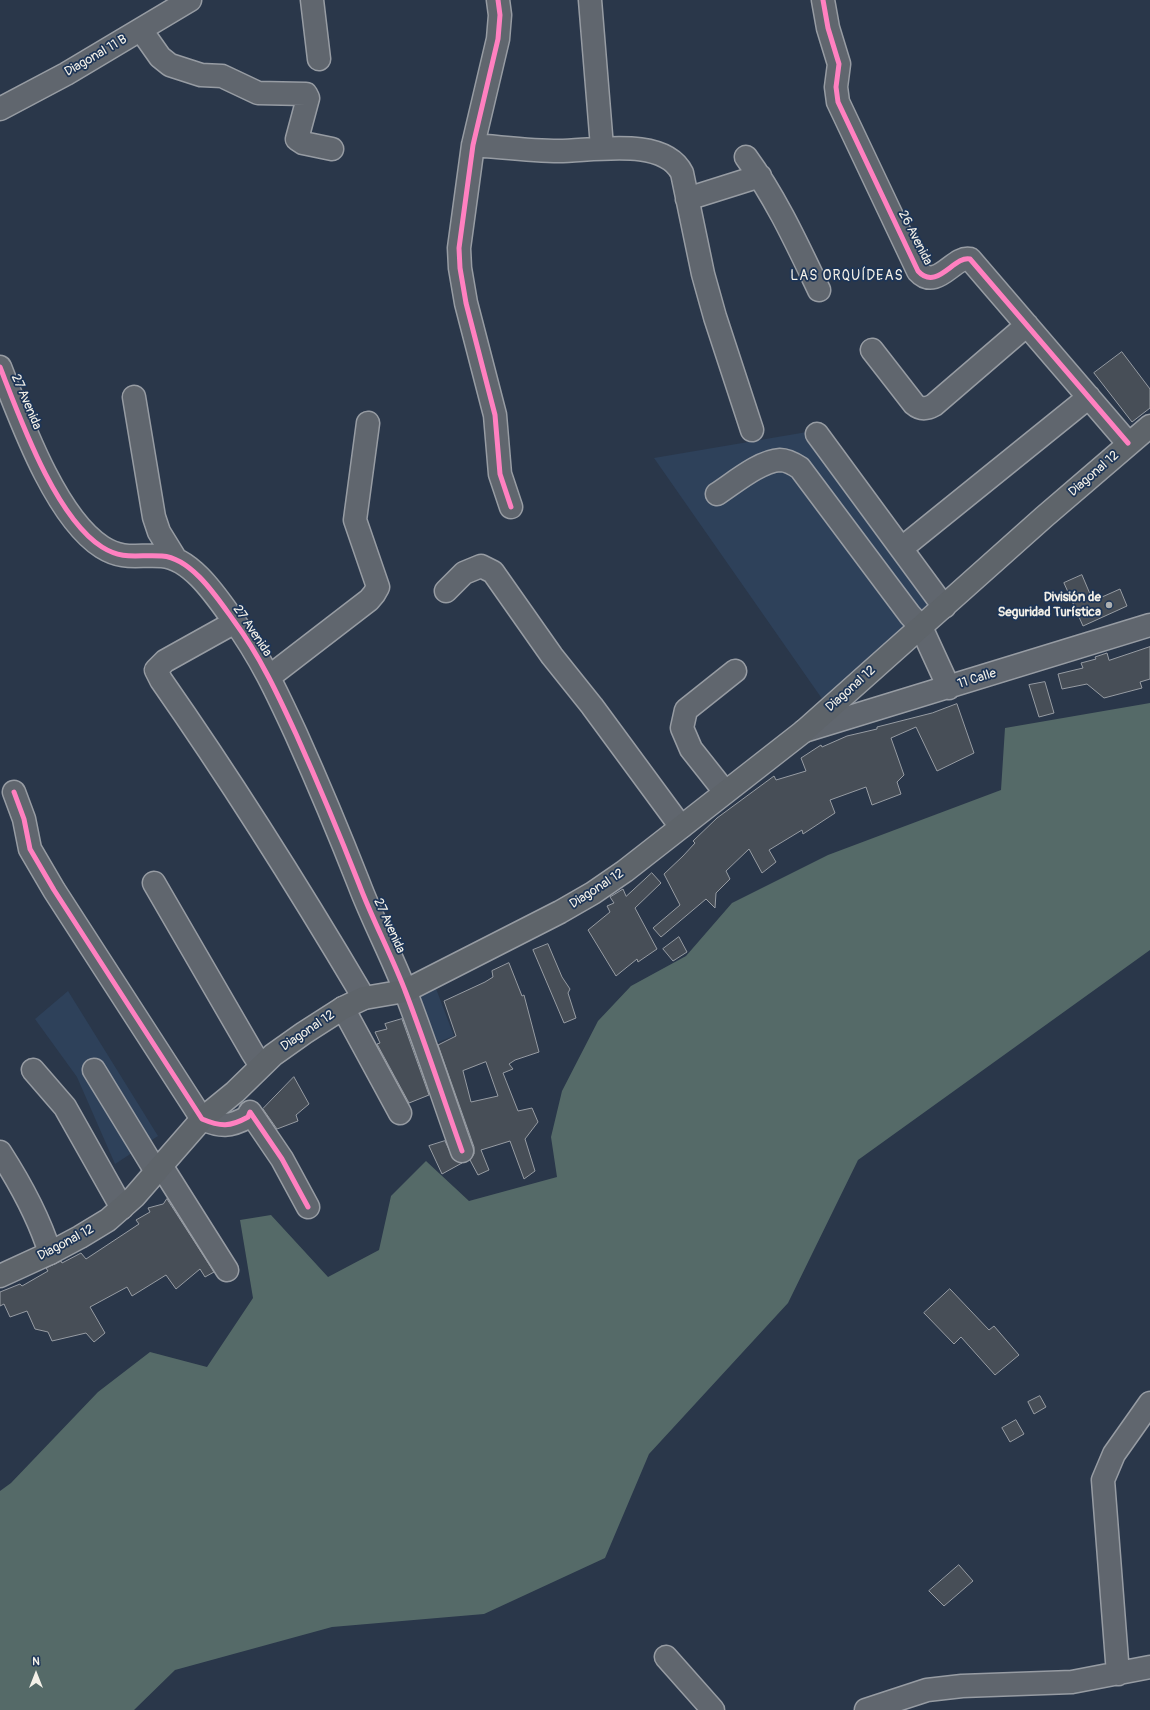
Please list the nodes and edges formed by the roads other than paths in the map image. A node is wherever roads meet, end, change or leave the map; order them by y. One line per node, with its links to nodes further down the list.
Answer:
1 (190, 0): 6 (street, Diagonal 11 B)
2 (312, 0): 7 (street)
3 (498, 0): 9 (street)
4 (590, 0): 10 (street)
5 (823, 0): 16 (street, 26 Avenida)
6 (141, 30): 8 (street, Diagonal 11 B); 11 (street)
7 (319, 58)
8 (0, 109)
9 (473, 145): 10 (street); 27 (street)
10 (602, 147): 14 (street)
11 (332, 149)
12 (746, 157): 13 (street)
13 (760, 176): 14 (street); 15 (street)
14 (687, 199): 23 (street)
15 (819, 290)
16 (1027, 325): 17 (street); 20 (street, 26 Avenida)
17 (872, 350)
18 (0, 367): 29 (street, 27 Avenida)
19 (134, 397): 29 (street)
20 (1089, 397): 25 (street, 26 Avenida); 28 (street)
21 (368, 423): 36 (street)
22 (1150, 426): 25 (main road, Diagonal 12)
23 (752, 430)
24 (817, 434): 28 (street)
25 (1128, 444): 31 (main road, Diagonal 12)
26 (717, 494): 34 (street)
27 (511, 506)
28 (902, 548): 31 (street)
29 (175, 558): 32 (street, 27 Avenida)
30 (446, 591): 41 (street)
31 (944, 607): 34 (main road, Diagonal 12)
32 (235, 622): 36 (street, 27 Avenida); 44 (street)
33 (1150, 625): 37 (street, 11 Calle)
34 (921, 627): 37 (street); 38 (main road, Diagonal 12)
35 (735, 671): 40 (street)
36 (269, 677): 43 (street, 27 Avenida)
37 (949, 688): 38 (street, 11 Calle)
38 (804, 731): 40 (main road, Diagonal 12)
39 (14, 792): 52 (street)
40 (725, 792): 41 (main road, Diagonal 12)
41 (681, 826): 43 (main road, Diagonal 12)
42 (154, 883): 46 (street)
43 (405, 991): 44 (main road, Diagonal 12); 53 (street, 27 Avenida)
44 (364, 998): 45 (main road, Diagonal 12)
45 (343, 1008): 46 (main road, Diagonal 12); 51 (street)
46 (261, 1066): 49 (main road, Diagonal 12)
47 (33, 1070): 57 (street)
48 (94, 1070): 55 (street)
49 (235, 1092): 50 (street); 52 (main road, Diagonal 12)
50 (250, 1112): 52 (street); 56 (street)
51 (400, 1113)
52 (202, 1119): 55 (main road, Diagonal 12)
53 (462, 1151)
54 (0, 1152): 58 (street)
55 (160, 1170): 57 (main road, Diagonal 12); 59 (street)
56 (308, 1207)
57 (122, 1208): 58 (main road, Diagonal 12)
58 (50, 1253): 60 (main road, Diagonal 12)
59 (227, 1270)
60 (0, 1276)
61 (1150, 1403): 64 (street)
62 (666, 1657): 65 (street)
63 (1150, 1667): 64 (street)
64 (1118, 1674): 66 (street)
65 (713, 1710)
66 (866, 1710)

